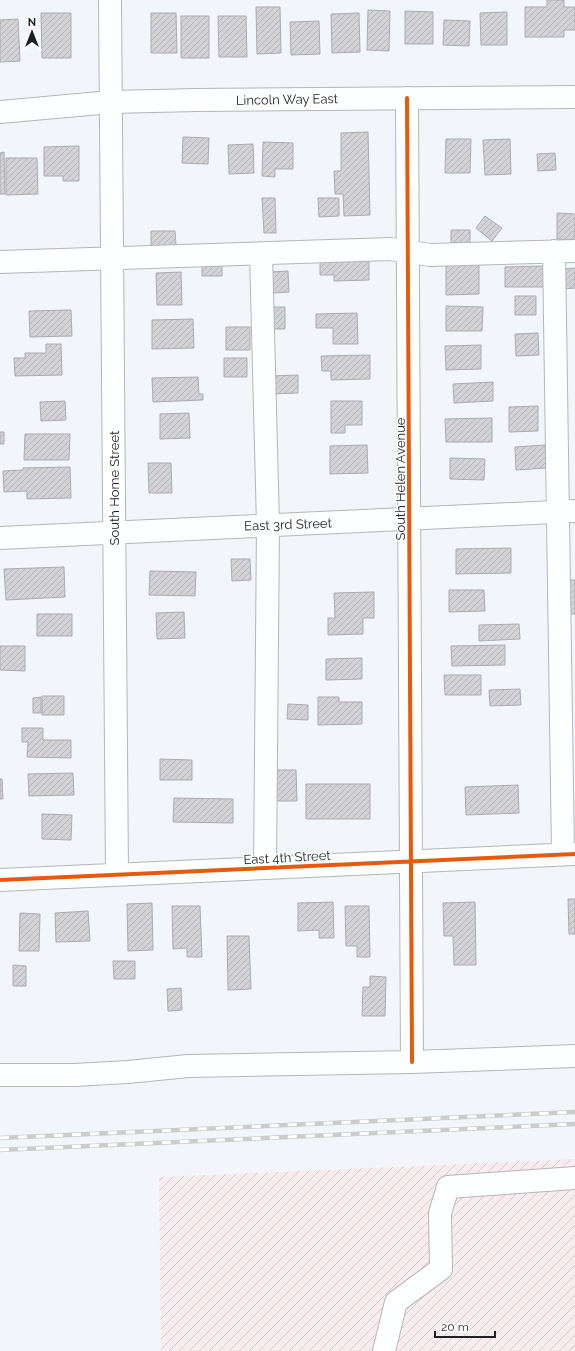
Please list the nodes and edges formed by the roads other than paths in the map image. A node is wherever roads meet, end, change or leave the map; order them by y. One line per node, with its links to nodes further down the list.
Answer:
1 (110, 0): 4 (street, South Home Street)
2 (575, 97): 3 (street, Lincoln Way East)
3 (407, 98): 4 (street, Lincoln Way East); 6 (street, South Helen Avenue)
4 (111, 102): 5 (street, Lincoln Way East); 9 (street, South Home Street)
5 (0, 112)
6 (408, 251): 7 (street); 8 (street); 12 (street, South Helen Avenue)
7 (565, 251): 11 (street)
8 (261, 253): 9 (street); 13 (street)
9 (112, 258): 10 (street); 14 (street, South Home Street)
10 (0, 262)
11 (567, 511): 12 (street, East 3rd Street); 16 (street)
12 (410, 519): 13 (street, East 3rd Street); 17 (street, South Helen Avenue)
13 (268, 525): 14 (street, East 3rd Street); 18 (street)
14 (114, 532): 15 (street, East 3rd Street); 19 (street, South Home Street)
15 (0, 538)
16 (569, 854): 17 (street, East 4th Street)
17 (412, 861): 18 (street, East 4th Street); 22 (street, South Helen Avenue)
18 (265, 868): 19 (street, East 4th Street)
19 (117, 874): 20 (street, East 4th Street)
20 (0, 880)
21 (575, 1056): 22 (street)
22 (412, 1062): 23 (street)
23 (0, 1075)
24 (575, 1178): 25 (street)
25 (384, 1351)

